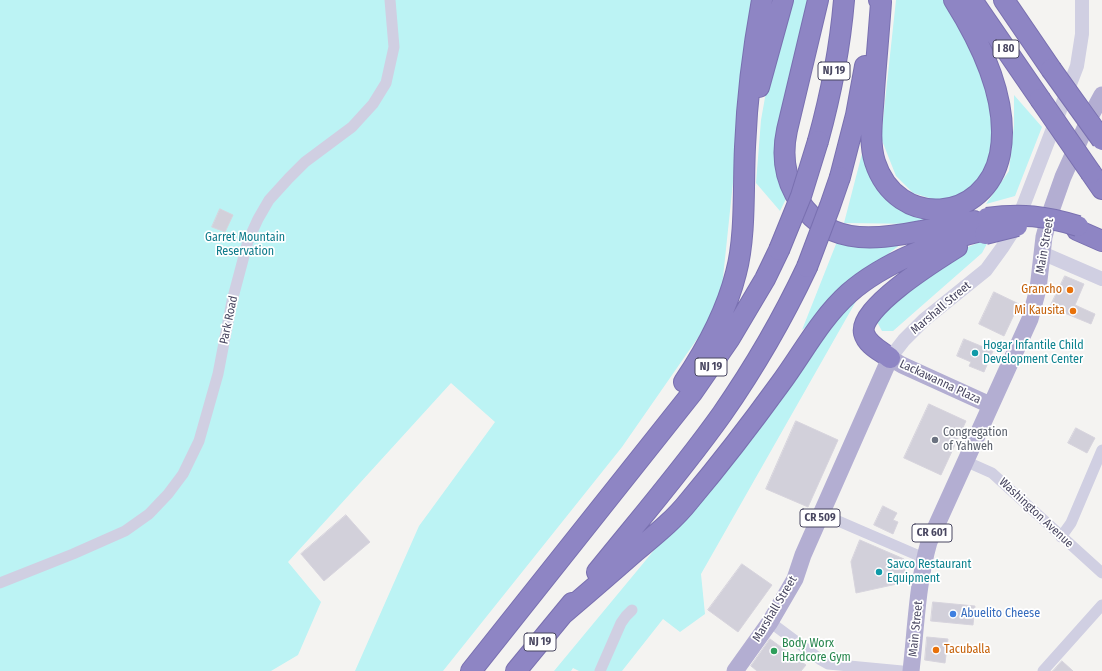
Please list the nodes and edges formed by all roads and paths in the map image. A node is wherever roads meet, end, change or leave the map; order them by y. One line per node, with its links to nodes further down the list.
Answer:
1 (390, 0): 30 (street, Park Road)
2 (762, 0): 15 (highway)
3 (783, 0): 15 (highway)
4 (818, 0): 16 (highway)
5 (844, 0): 25 (highway, NJ 19, bridge)
6 (872, 0): 33 (highway, NJ 19, bridge)
7 (879, 0): 8 (highway)
8 (954, 0)
9 (972, 0): 14 (highway, I 80, bridge)
10 (1004, 0): 13 (highway, I 80, bridge)
11 (1082, 0): 21 (street, Marshall Street)
12 (1102, 95): 19 (main road, Main Street)
13 (1102, 140)
14 (1097, 181)
15 (744, 183): 25 (highway)
16 (986, 228): 17 (highway, bridge); 17 (highway, bridge); 21 (highway); 33 (highway)
17 (1077, 228): 18 (highway)
18 (1102, 241)
19 (1042, 253): 20 (street); 22 (main road, Main Street)
20 (1102, 279)
21 (890, 358): 22 (main road, Lackawanna Plaza); 26 (main road, Marshall Street / CR 509)
22 (990, 405): 24 (main road, Main Street / CR 601)
23 (1102, 450): 27 (street)
24 (965, 461): 27 (street, Washington Avenue); 28 (main road, Main Street / CR 601)
25 (628, 474): 36 (highway, NJ 19)
26 (822, 514): 28 (street); 34 (main road, Marshall Street / CR 509)
27 (1061, 537): 29 (street, Washington Avenue)
28 (924, 558): 41 (main road, Main Street / CR 601)
29 (1102, 573)
30 (0, 583)
31 (1102, 605): 42 (street)
32 (632, 610): 38 (street)
33 (563, 614): 37 (highway, NJ 19)
34 (770, 622): 35 (street); 39 (main road, Marshall Street / CR 509)
35 (877, 670): 40 (street)
36 (471, 671)
37 (516, 671)
38 (600, 671)
39 (735, 671)
40 (902, 671)
41 (911, 671)
42 (1043, 671)

